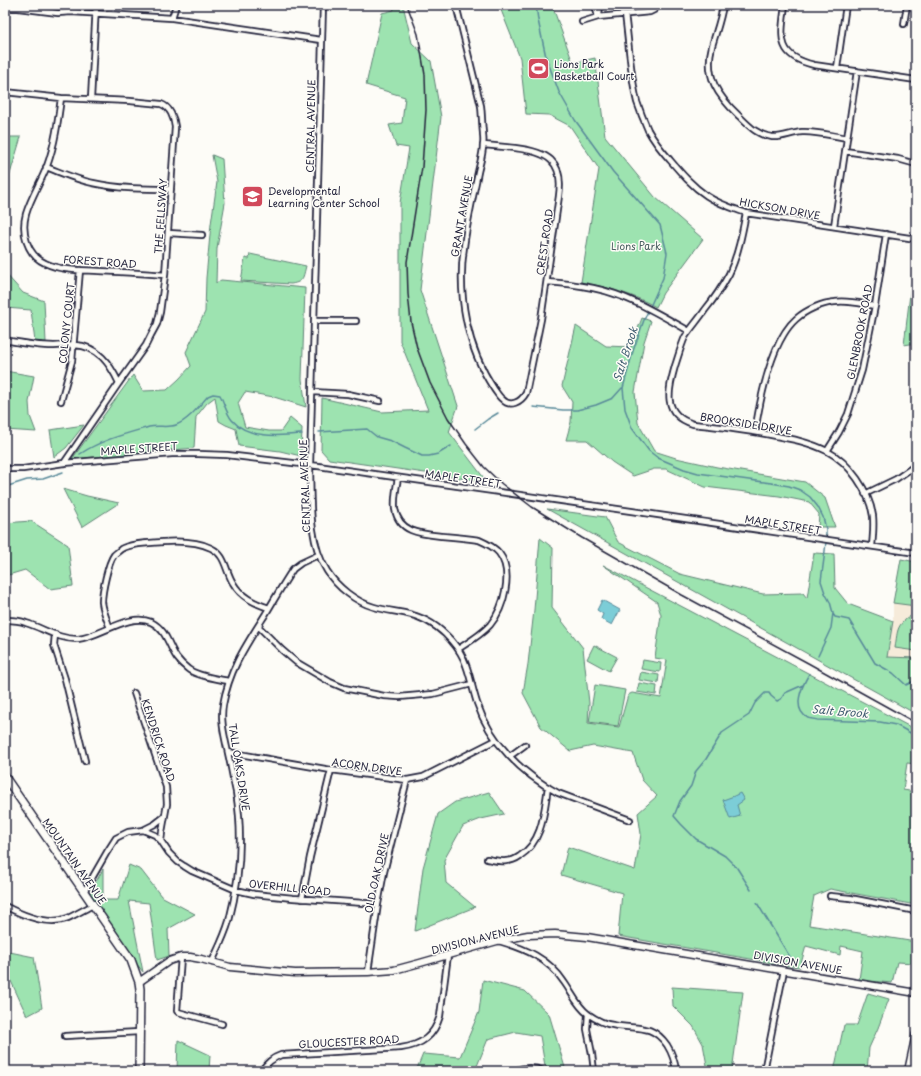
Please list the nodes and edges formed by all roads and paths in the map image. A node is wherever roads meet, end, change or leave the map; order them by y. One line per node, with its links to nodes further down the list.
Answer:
1 (96, 5): 13 (street)
2 (176, 5): 16 (street)
3 (323, 5): 19 (street, CENTRAL AVENUE)
4 (456, 5): 27 (street, GRANT AVENUE)
5 (595, 5): 15 (street)
6 (600, 5): 15 (street)
7 (723, 5): 26 (street)
8 (785, 5): 20 (street)
9 (846, 5): 20 (street)
10 (907, 5): 18 (street)
11 (658, 6): 14 (street)
12 (5, 8): 13 (street)
13 (95, 14): 16 (street); 25 (street)
14 (625, 14): 15 (street); 32 (street, HICKSON DRIVE)
15 (598, 17): 17 (street)
16 (172, 18): 19 (street)
17 (582, 22)
18 (904, 24)
19 (321, 40): 42 (street, CENTRAL AVENUE)
20 (837, 68): 21 (street)
21 (857, 71): 22 (street); 26 (street)
22 (916, 80)
23 (5, 92): 24 (street, THE FELLSWAY)
24 (61, 98): 25 (street, THE FELLSWAY); 30 (street, FOREST ROAD)
25 (91, 99): 31 (street, THE FELLSWAY)
26 (847, 138): 28 (street)
27 (484, 145): 40 (street, CREST ROAD); 49 (street, GRANT AVENUE)
28 (845, 150): 29 (street); 33 (street)
29 (916, 164)
30 (46, 167): 31 (street); 38 (street, FOREST ROAD)
31 (171, 189): 34 (street, THE FELLSWAY)
32 (746, 213): 33 (street, HICKSON DRIVE); 44 (street, BROOKSIDE DRIVE)
33 (834, 226): 35 (street, HICKSON DRIVE)
34 (168, 233): 36 (street); 39 (street, THE FELLSWAY)
35 (886, 234): 37 (street, HICKSON DRIVE); 41 (street, GLENBROOK ROAD)
36 (202, 235)
37 (916, 239)
38 (80, 270): 39 (street, FOREST ROAD); 46 (street, COLONY COURT)
39 (165, 275): 47 (street, THE FELLSWAY)
40 (547, 282): 44 (street); 49 (street, CREST ROAD)
41 (875, 306): 52 (street); 53 (street, GLENBROOK ROAD)
42 (315, 321): 43 (street); 48 (street, CENTRAL AVENUE)
43 (356, 321)
44 (689, 331): 52 (street, BROOKSIDE DRIVE)
45 (5, 340): 46 (street)
46 (74, 344): 47 (street); 50 (street, COLONY COURT)
47 (119, 383): 54 (street, THE FELLSWAY)
48 (312, 392): 51 (street); 55 (street, CENTRAL AVENUE)
49 (524, 396)
50 (61, 401)
51 (380, 401)
52 (755, 432): 53 (street, BROOKSIDE DRIVE)
53 (827, 451): 59 (street, BROOKSIDE DRIVE)
54 (64, 463): 55 (street, MAPLE STREET); 57 (street, MAPLE STREET)
55 (310, 465): 58 (street, MAPLE STREET); 62 (street, CENTRAL AVENUE)
56 (916, 465): 59 (street)
57 (5, 469)
58 (398, 478): 60 (street, MAPLE STREET); 68 (street)
59 (865, 494): 60 (street, BROOKSIDE DRIVE)
60 (872, 546): 61 (street, MAPLE STREET)
61 (916, 553)
62 (318, 555): 63 (street, TALL OAKS DRIVE); 68 (street, CENTRAL AVENUE)
63 (269, 608): 65 (street, TALL OAKS DRIVE); 66 (street)
64 (5, 620): 67 (street)
65 (258, 626): 69 (street, TALL OAKS DRIVE); 70 (street)
66 (110, 628): 67 (street); 69 (street)
67 (55, 634): 76 (street)
68 (458, 649): 70 (street, CENTRAL AVENUE)
69 (228, 681): 74 (street, TALL OAKS DRIVE)
70 (472, 684): 72 (street, CENTRAL AVENUE)
71 (134, 693): 81 (street, KENDRICK ROAD)
72 (496, 740): 75 (street, CENTRAL AVENUE); 79 (street, ACORN DRIVE)
73 (525, 745): 75 (street)
74 (228, 752): 77 (street, ACORN DRIVE); 86 (street, TALL OAKS DRIVE)
75 (510, 756): 80 (street, CENTRAL AVENUE)
76 (85, 761)
77 (331, 770): 79 (street, ACORN DRIVE); 89 (street)
78 (5, 777): 87 (main road, MOUNTAIN AVENUE)
79 (407, 780): 90 (street, OLD OAK DRIVE)
80 (548, 787): 82 (street, CENTRAL AVENUE); 85 (street)
81 (164, 817): 83 (street); 84 (street, KENDRICK ROAD)
82 (630, 820)
83 (143, 830): 84 (street, OVERHILL ROAD); 87 (street)
84 (162, 841): 86 (street, OVERHILL ROAD)
85 (487, 858)
86 (236, 890): 89 (street, OVERHILL ROAD); 97 (street, TALL OAKS DRIVE)
87 (84, 892): 91 (main road, MOUNTAIN AVENUE)
88 (830, 896): 93 (street)
89 (302, 898): 90 (street, OVERHILL ROAD)
90 (378, 904): 99 (street, OLD OAK DRIVE)
91 (93, 905): 92 (street); 100 (main road, MOUNTAIN AVENUE)
92 (5, 906)
93 (916, 911)
94 (497, 941): 95 (street, DIVISION AVENUE); 98 (street, DIVISION AVENUE); 102 (street)
95 (448, 955): 99 (street, DIVISION AVENUE); 108 (street, GLOUCESTER ROAD)
96 (181, 957): 97 (street, DIVISION AVENUE); 100 (street); 103 (street)
97 (212, 962): 99 (street, DIVISION AVENUE)
98 (784, 970): 101 (street, DIVISION AVENUE); 113 (street)
99 (368, 972)
100 (139, 982): 104 (main road, MOUNTAIN AVENUE)
101 (916, 993)
102 (588, 1014): 111 (street); 112 (street)
103 (222, 1024)
104 (139, 1032): 106 (street); 107 (main road, MOUNTAIN AVENUE)
105 (916, 1034): 114 (street)
106 (65, 1036)
107 (139, 1071)
108 (262, 1071)
109 (514, 1071): 110 (street)
110 (544, 1071)
111 (594, 1071)
112 (676, 1071)
113 (764, 1071)
114 (908, 1071)

